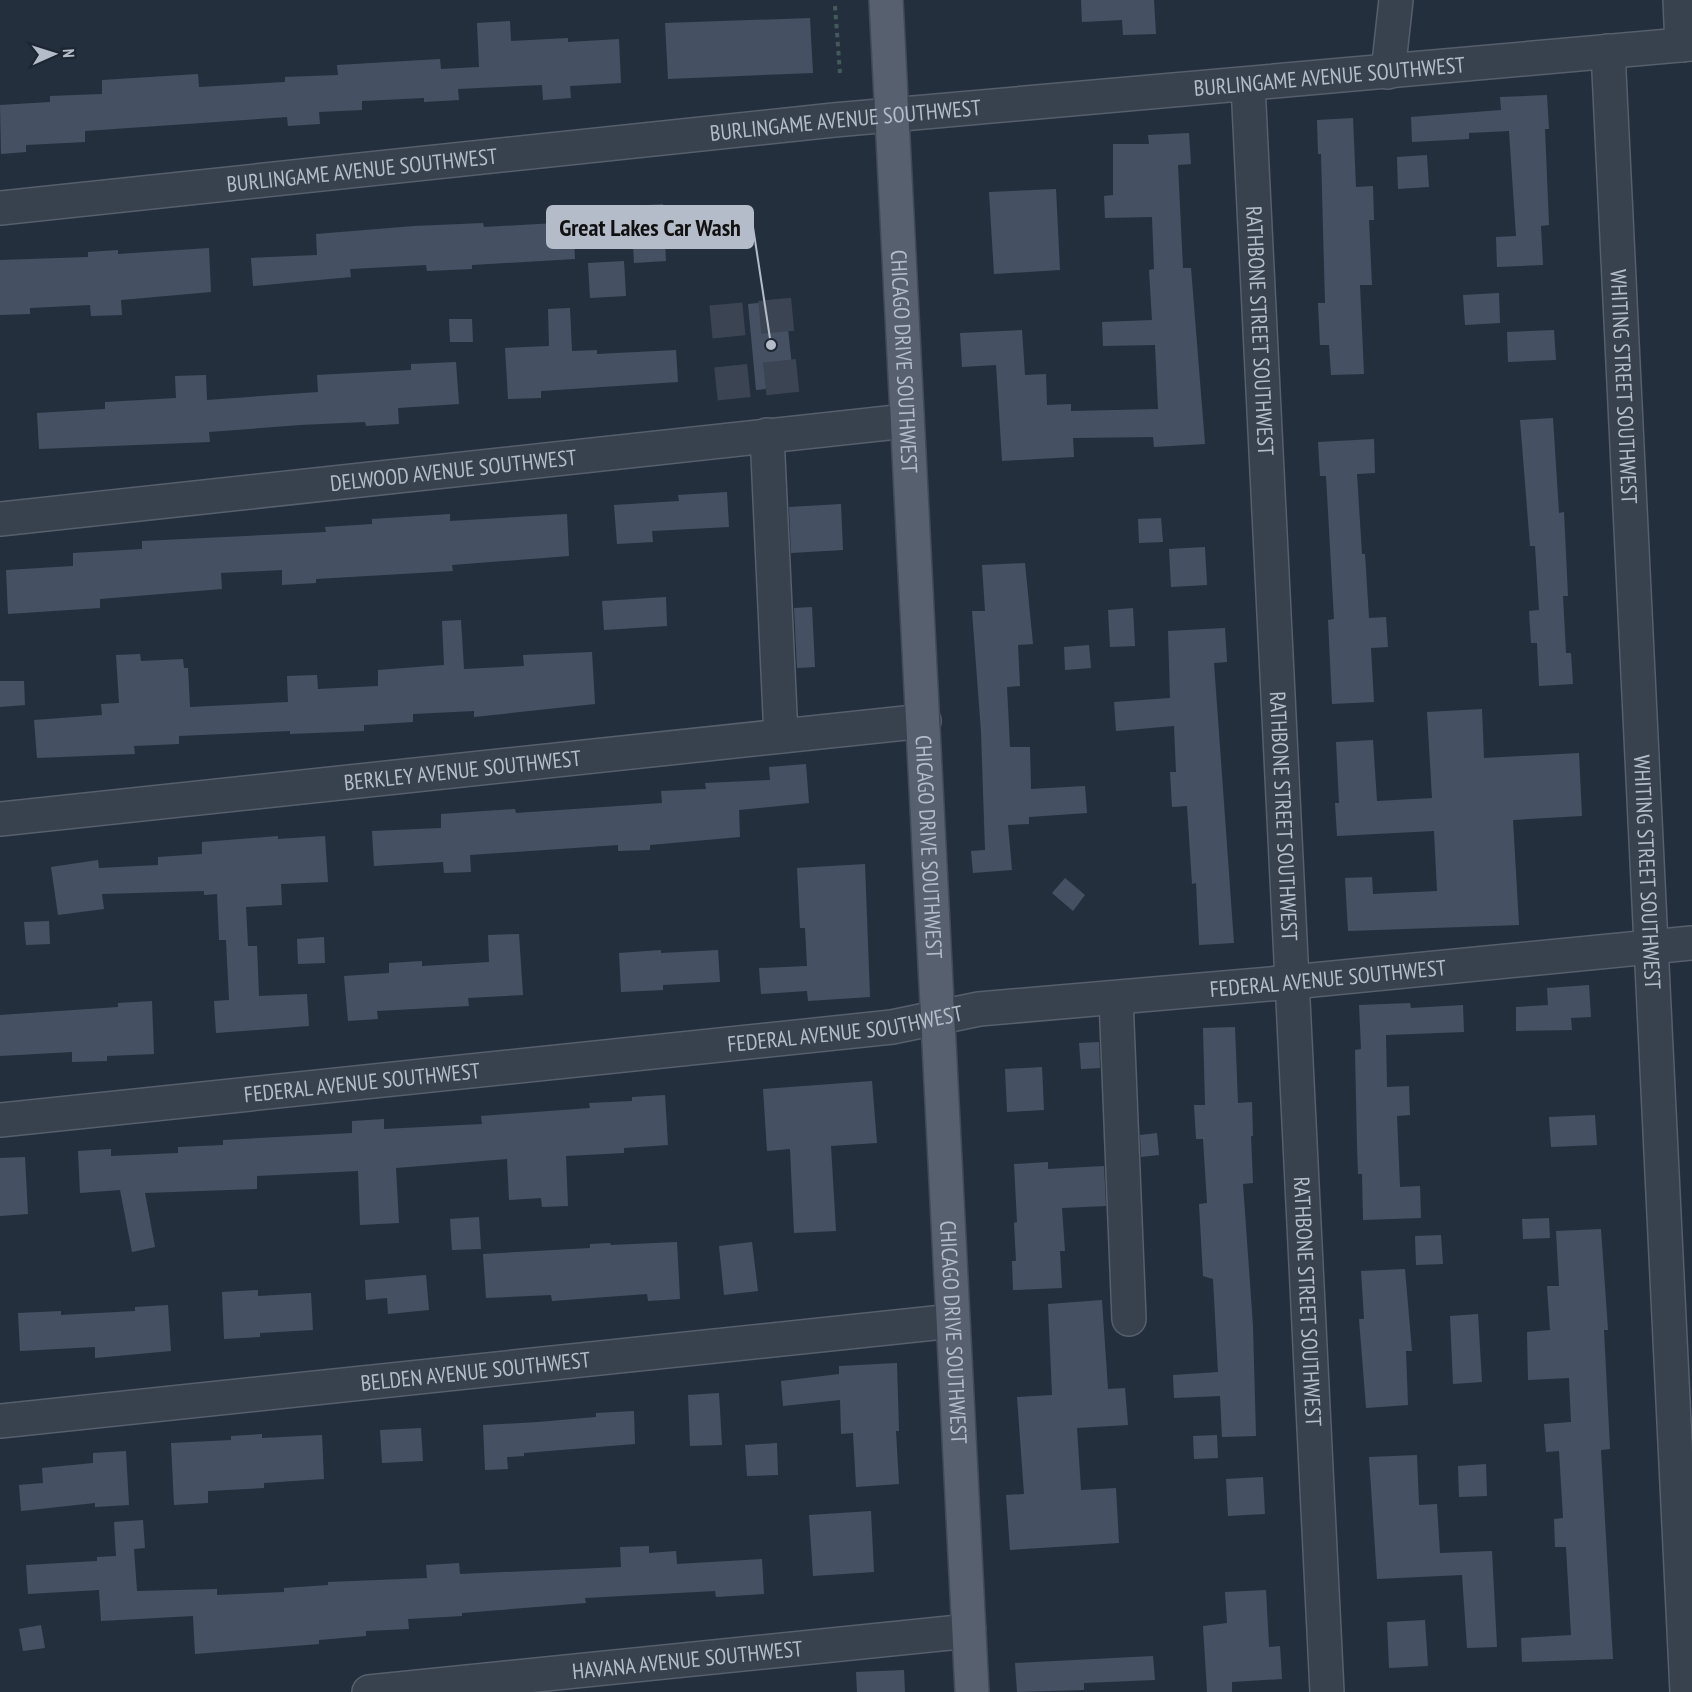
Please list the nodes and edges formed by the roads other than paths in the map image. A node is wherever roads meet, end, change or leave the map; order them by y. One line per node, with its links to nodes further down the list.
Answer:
1 (885, 0): 8 (main road, CHICAGO DRIVE SOUTHWEST)
2 (1396, 0): 6 (street)
3 (1680, 0): 4 (street)
4 (1687, 45): 5 (street, BURLINGAME AVENUE SOUTHWEST)
5 (1608, 51): 6 (street, BURLINGAME AVENUE SOUTHWEST); 17 (street, WHITING STREET SOUTHWEST)
6 (1388, 72): 7 (street, BURLINGAME AVENUE SOUTHWEST)
7 (1248, 85): 8 (street, BURLINGAME AVENUE SOUTHWEST); 18 (street, RATHBONE STREET SOUTHWEST)
8 (890, 115): 9 (street, BURLINGAME AVENUE SOUTHWEST); 10 (main road, CHICAGO DRIVE SOUTHWEST)
9 (0, 208)
10 (906, 421): 11 (street, DELWOOD AVENUE SOUTHWEST); 13 (main road, CHICAGO DRIVE SOUTHWEST)
11 (767, 435): 12 (street, DELWOOD AVENUE SOUTHWEST); 14 (street)
12 (0, 519)
13 (924, 721): 14 (street, BERKLEY AVENUE SOUTHWEST); 20 (main road, CHICAGO DRIVE SOUTHWEST)
14 (781, 736): 15 (street, BERKLEY AVENUE SOUTHWEST)
15 (0, 819)
16 (1692, 943): 17 (street, FEDERAL AVENUE SOUTHWEST)
17 (1653, 946): 18 (street, FEDERAL AVENUE SOUTHWEST); 29 (street, WHITING STREET SOUTHWEST)
18 (1293, 982): 19 (street, FEDERAL AVENUE SOUTHWEST); 28 (street, RATHBONE STREET SOUTHWEST)
19 (1116, 998): 20 (street, FEDERAL AVENUE SOUTHWEST); 22 (street)
20 (939, 1017): 21 (street, FEDERAL AVENUE SOUTHWEST); 23 (main road, CHICAGO DRIVE SOUTHWEST)
21 (0, 1120)
22 (1130, 1319)
23 (953, 1321): 24 (street, BELDEN AVENUE SOUTHWEST); 25 (main road, CHICAGO DRIVE SOUTHWEST)
24 (0, 1421)
25 (969, 1631): 26 (street, HAVANA AVENUE SOUTHWEST); 27 (main road, CHICAGO DRIVE SOUTHWEST)
26 (369, 1692)
27 (972, 1692)
28 (1327, 1692)
29 (1687, 1692)

